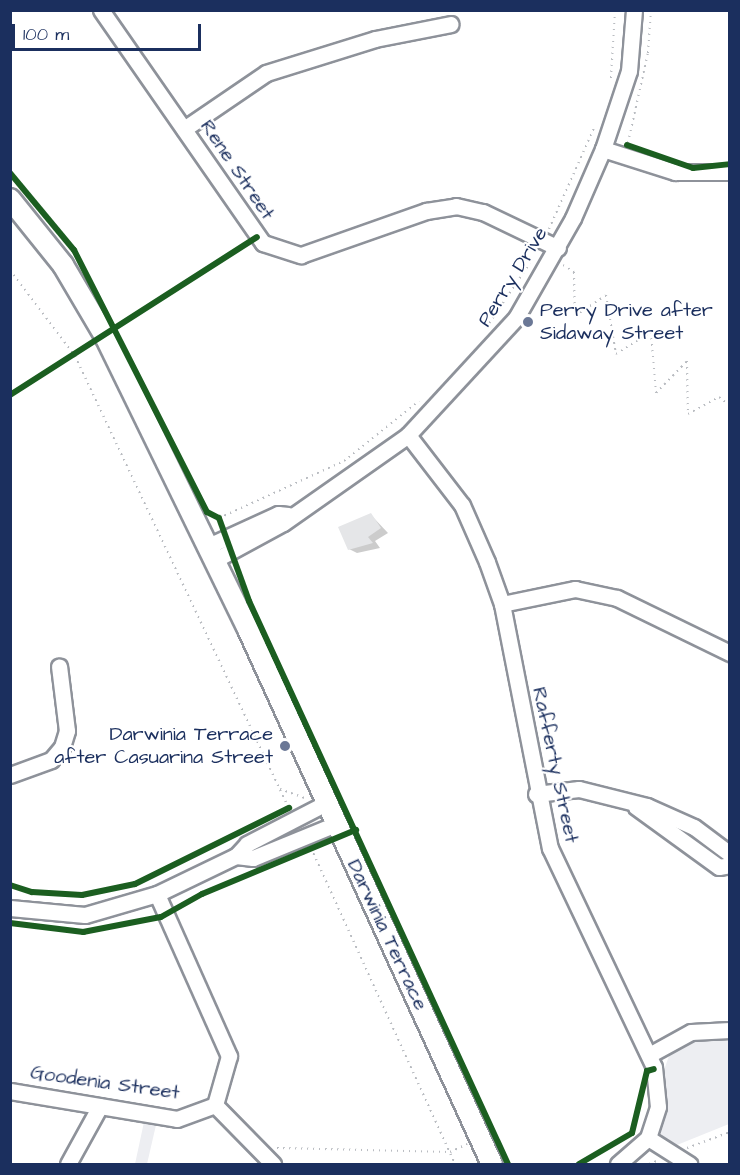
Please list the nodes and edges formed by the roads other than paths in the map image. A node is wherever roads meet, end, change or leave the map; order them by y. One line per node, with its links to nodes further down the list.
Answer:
1 (101, 10): 4 (street, Rene Street)
2 (634, 10): 5 (street, Perry Drive)
3 (451, 24): 4 (street)
4 (184, 129): 8 (street, Rene Street)
5 (603, 149): 6 (street); 8 (street, Perry Drive)
6 (729, 172)
7 (10, 199): 11 (main road, Darwinia Terrace)
8 (563, 252): 9 (street, Perry Drive)
9 (408, 435): 10 (street, Perry Drive); 12 (street, Rafferty Street)
10 (288, 515): 11 (street, Perry Drive); 11 (street, Perry Drive)
11 (217, 548): 17 (main road, Darwinia Terrace)
12 (502, 604): 13 (street); 16 (street, Rafferty Street)
13 (729, 653)
14 (59, 666): 15 (street)
15 (10, 775)
16 (536, 794): 18 (street); 26 (street, Rafferty Street)
17 (326, 803): 19 (main road, Darwinia Terrace); 21 (street)
18 (634, 805): 20 (street); 22 (street)
19 (338, 830): 21 (street); 33 (main road, Darwinia Terrace)
20 (729, 854)
21 (236, 856): 23 (street)
22 (729, 865)
23 (157, 894): 24 (street); 28 (street)
24 (10, 908)
25 (729, 1030): 26 (street)
26 (649, 1055): 30 (street, Rafferty Street)
27 (10, 1091): 29 (street, Goodenia Street)
28 (215, 1105): 29 (street, Goodenia Street); 32 (street)
29 (99, 1106): 31 (street)
30 (648, 1138): 34 (street); 35 (street)
31 (68, 1164)
32 (273, 1164)
33 (492, 1164)
34 (618, 1164)
35 (689, 1164)

